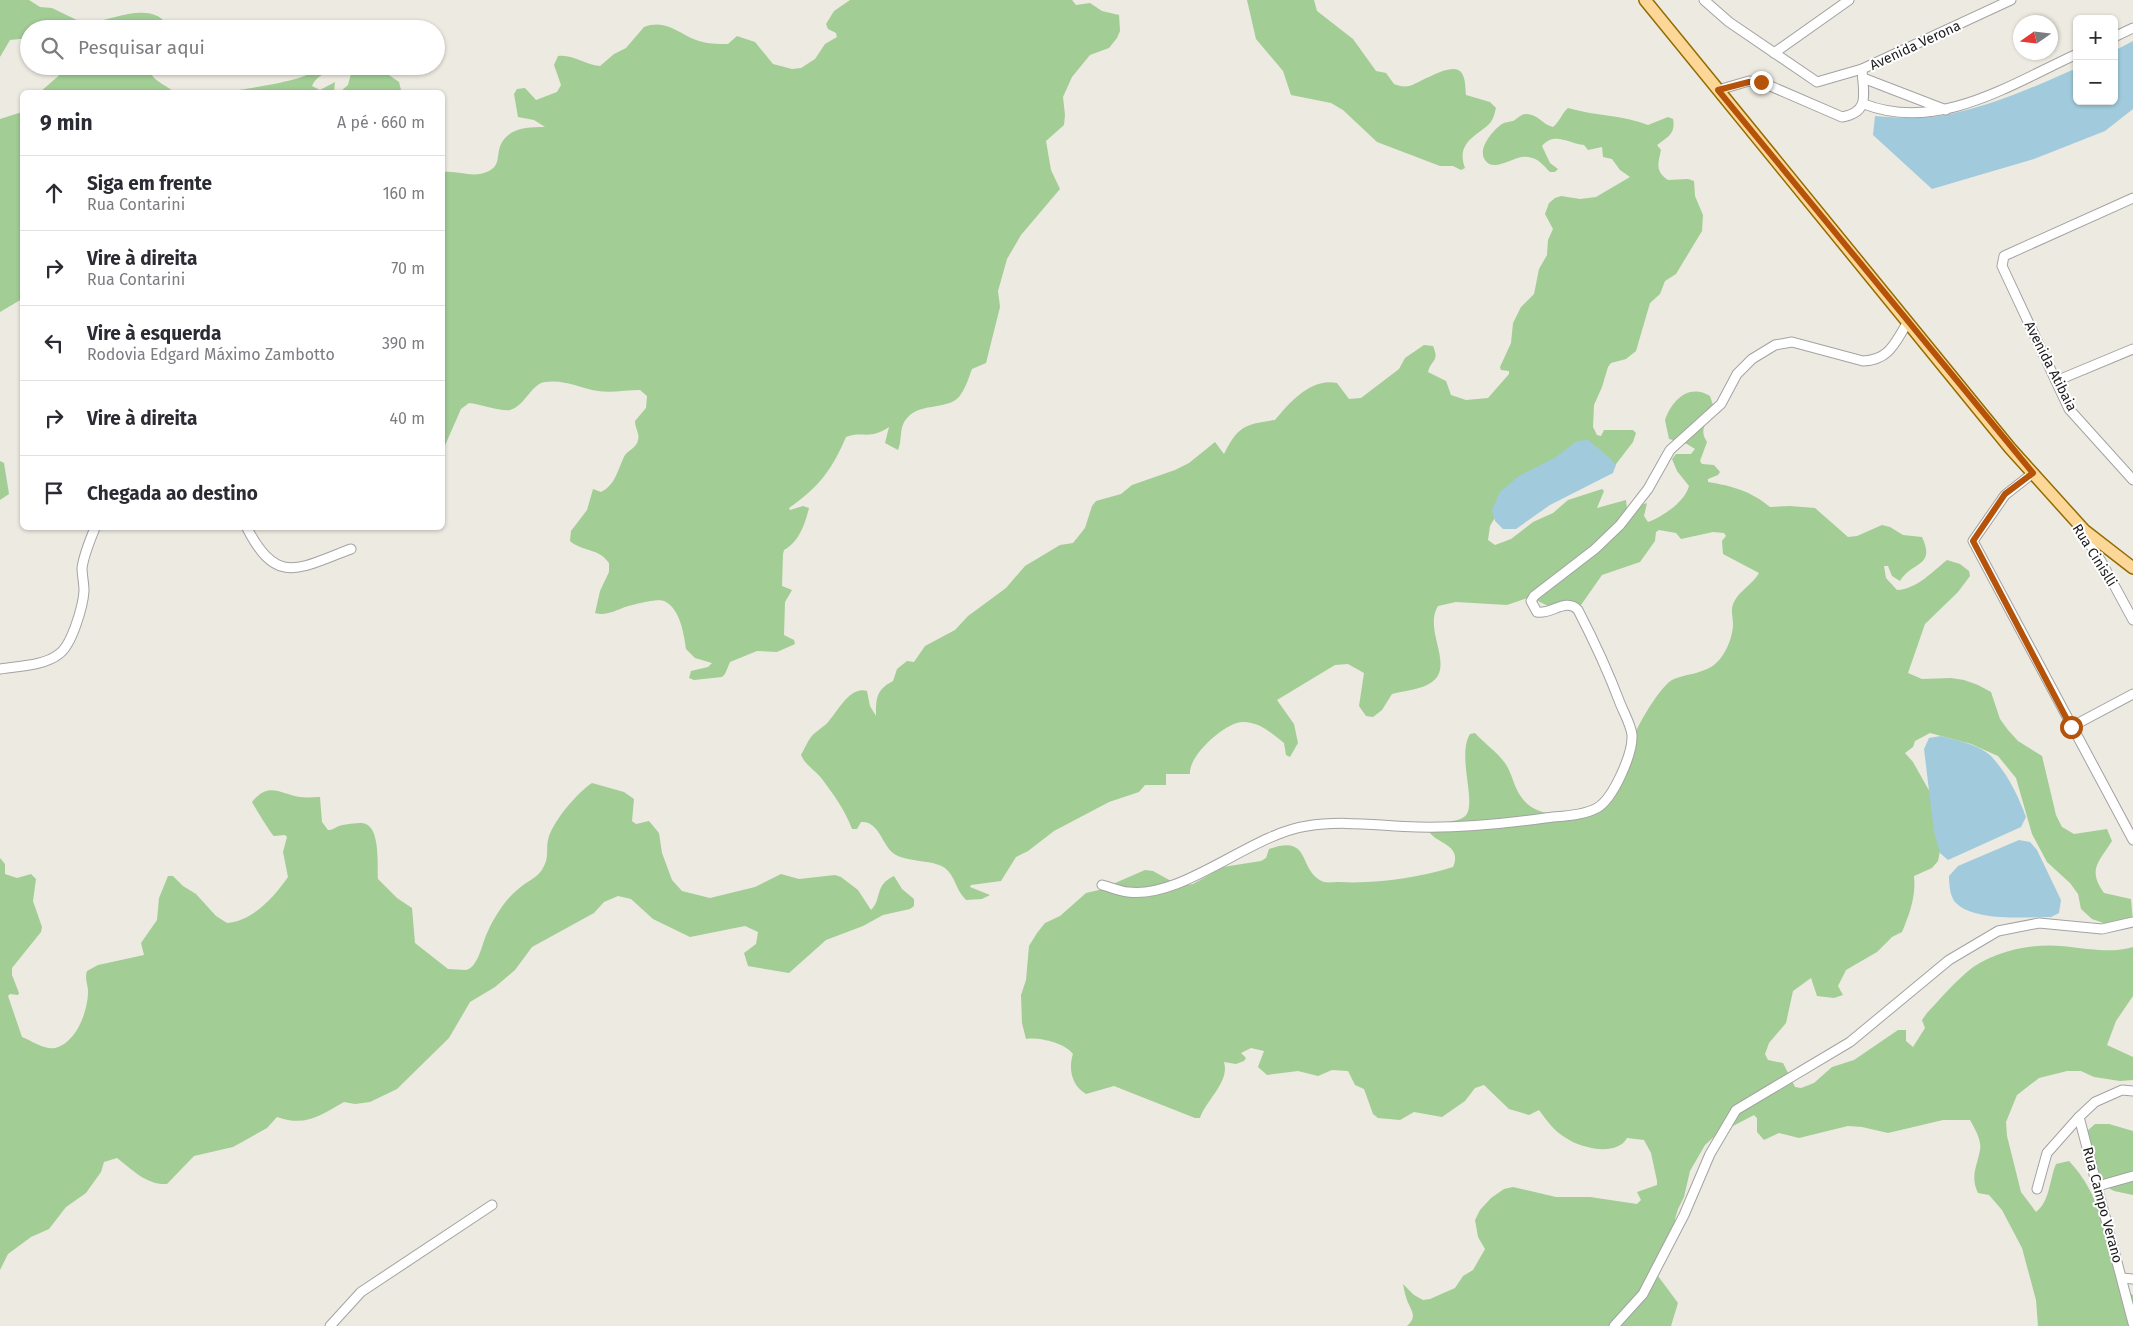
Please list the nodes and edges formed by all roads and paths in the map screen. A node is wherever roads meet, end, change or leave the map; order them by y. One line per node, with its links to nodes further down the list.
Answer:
1 (1645, 0): 10 (main road)
2 (1704, 0): 7 (street)
3 (1849, 0): 7 (street)
4 (2011, 0): 9 (street, Avenida Verona)
5 (2133, 28): 6 (street)
6 (2118, 35)
7 (1774, 53): 9 (street, Avenida Verona)
8 (2073, 56): 12 (street)
9 (1862, 74): 11 (street); 12 (street)
10 (1718, 90): 11 (street); 14 (main road)
11 (1864, 104): 12 (street)
12 (1946, 110)
13 (2133, 198): 16 (street, Avenida Atibaia)
14 (1908, 322): 17 (main road); 29 (street)
15 (2133, 349): 16 (street)
16 (2056, 381): 18 (street, Avenida Atibaia)
17 (2033, 473): 19 (main road); 27 (street)
18 (2133, 480)
19 (2071, 517): 23 (main road); 24 (street, Rua Cinislli)
20 (94, 530): 25 (street)
21 (248, 530): 22 (street)
22 (351, 549)
23 (2133, 568)
24 (2133, 620)
25 (0, 669)
26 (2133, 694): 27 (street)
27 (2071, 727): 28 (street)
28 (2133, 840)
29 (1102, 885)
30 (2133, 922): 41 (street)
31 (2133, 1091): 32 (street)
32 (2079, 1117): 34 (street, Rua Campo Verano); 35 (street)
33 (2133, 1176): 34 (street)
34 (2098, 1186): 37 (street, Rua Campo Verano)
35 (2038, 1189)
36 (492, 1205): 40 (street)
37 (2122, 1278): 38 (street); 39 (street, Rua Campo Verano)
38 (2133, 1279)
39 (2133, 1323)
40 (330, 1326)
41 (1614, 1326)

